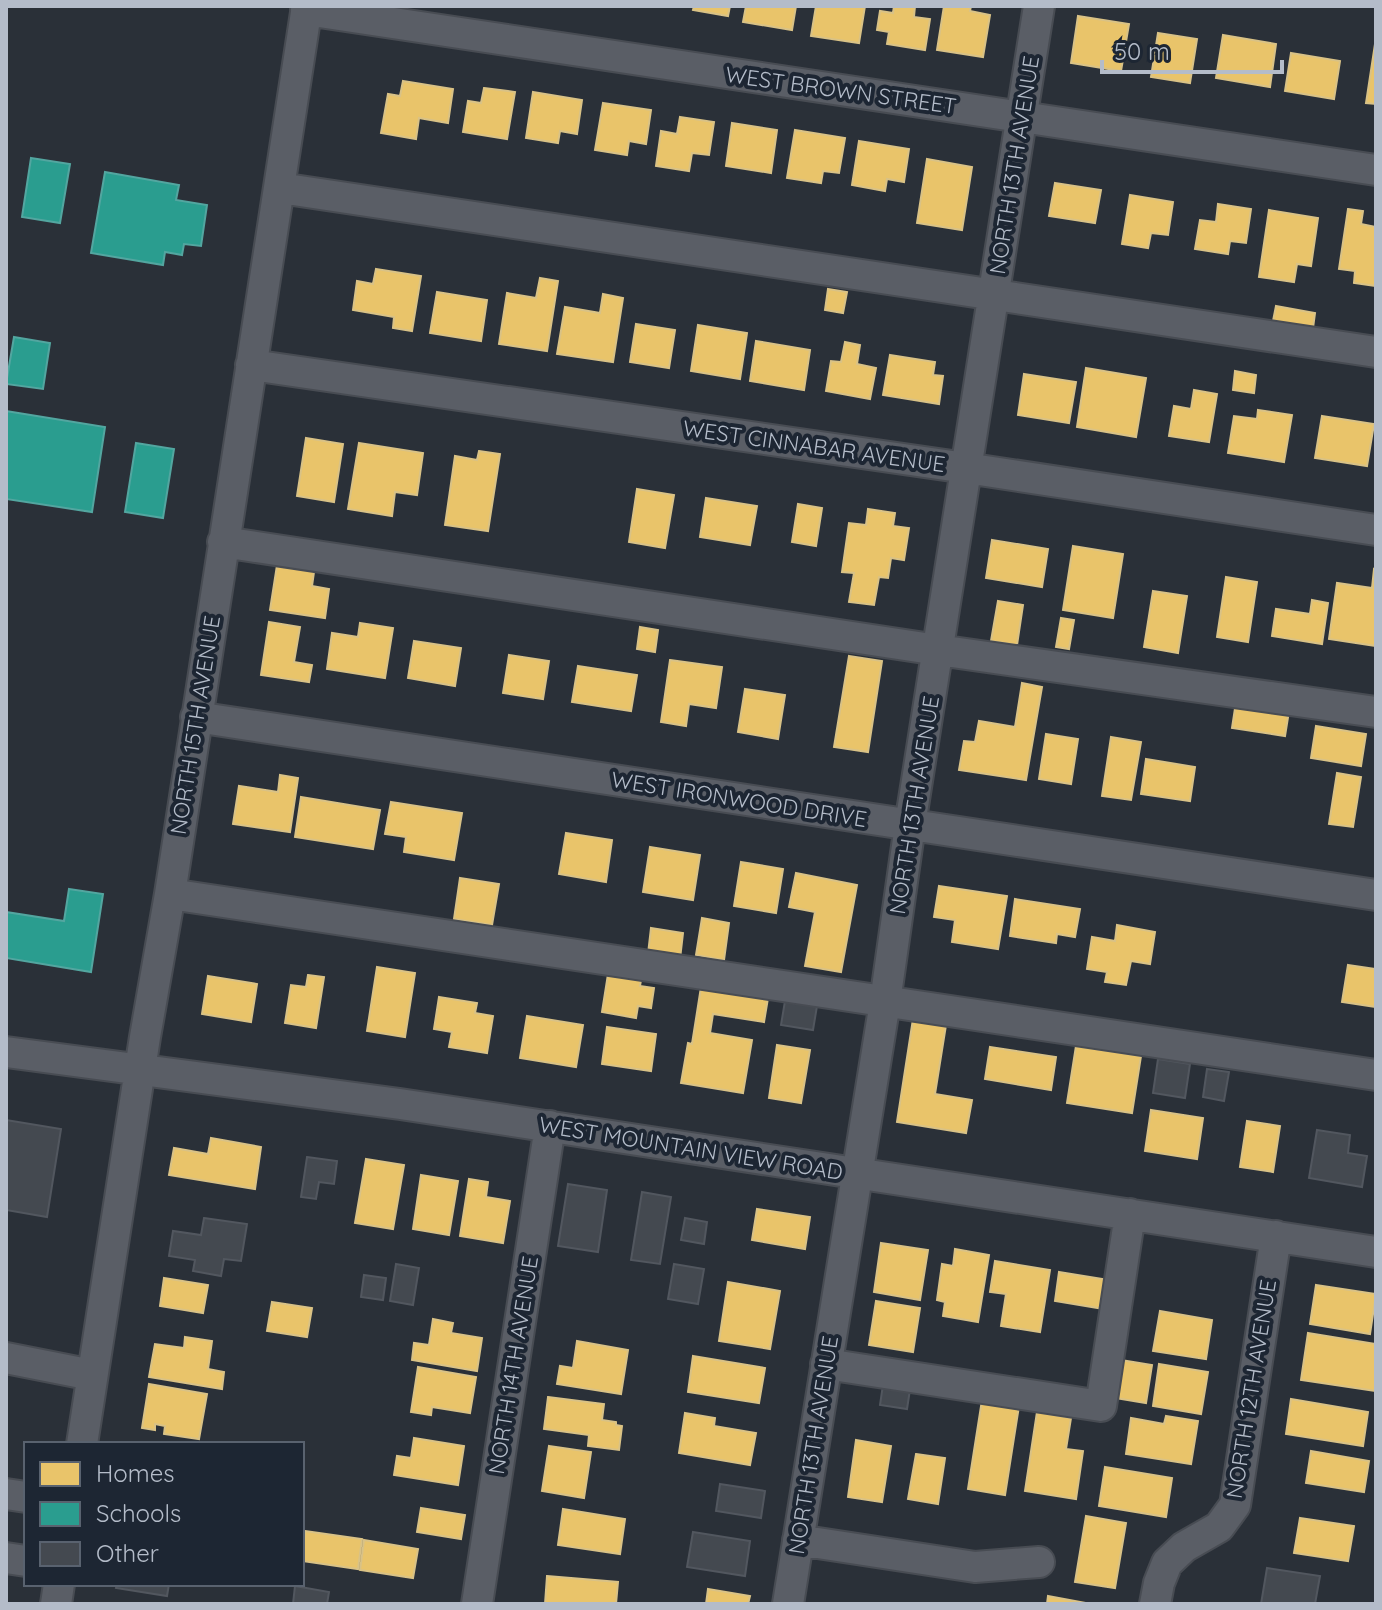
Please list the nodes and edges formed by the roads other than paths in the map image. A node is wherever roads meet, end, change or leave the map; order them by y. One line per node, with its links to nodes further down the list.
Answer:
1 (1039, 6): 3 (street, NORTH 13TH AVENUE)
2 (306, 8): 3 (street, WEST BROWN STREET); 5 (street, NORTH 15TH AVENUE)
3 (1021, 117): 4 (street, WEST BROWN STREET); 6 (street, NORTH 13TH AVENUE)
4 (1376, 170)
5 (280, 188): 6 (street); 8 (street, NORTH 15TH AVENUE)
6 (995, 295): 7 (street); 9 (street, NORTH 13TH AVENUE)
7 (1376, 352)
8 (251, 365): 9 (street, WEST CINNABAR AVENUE); 11 (street, NORTH 15TH AVENUE)
9 (966, 468): 10 (street, WEST CINNABAR AVENUE); 12 (street, NORTH 13TH AVENUE)
10 (1376, 530)
11 (223, 542): 12 (street); 14 (street, NORTH 15TH AVENUE)
12 (938, 650): 13 (street); 15 (street, NORTH 13TH AVENUE)
13 (1376, 712)
14 (196, 717): 15 (street, WEST IRONWOOD DRIVE); 16 (street, NORTH 15TH AVENUE)
15 (910, 825): 17 (street, WEST IRONWOOD DRIVE); 18 (street, NORTH 13TH AVENUE)
16 (170, 894): 18 (street); 20 (street, NORTH 15TH AVENUE)
17 (1376, 895)
18 (885, 1002): 21 (street); 23 (street, NORTH 13TH AVENUE)
19 (6, 1052): 20 (street, WEST MOUNTAIN VIEW ROAD)
20 (140, 1070): 22 (street, WEST MOUNTAIN VIEW ROAD); 29 (street, NORTH 15TH AVENUE)
21 (1376, 1075)
22 (550, 1126): 23 (street, WEST MOUNTAIN VIEW ROAD); 33 (street, NORTH 14TH AVENUE)
23 (856, 1173): 24 (street, WEST MOUNTAIN VIEW ROAD); 28 (street, NORTH 13TH AVENUE)
24 (1130, 1214): 25 (street, WEST MOUNTAIN VIEW ROAD); 28 (street)
25 (1276, 1236): 26 (street, WEST MOUNTAIN VIEW ROAD); 35 (street, NORTH 12TH AVENUE)
26 (1376, 1252)
27 (6, 1358): 29 (street)
28 (826, 1364): 31 (street, NORTH 13TH AVENUE)
29 (92, 1375): 30 (street, NORTH 15TH AVENUE)
30 (82, 1442)
31 (798, 1540): 32 (street); 34 (street, NORTH 13TH AVENUE)
32 (1039, 1562)
33 (477, 1604)
34 (788, 1604)
35 (1155, 1604)

